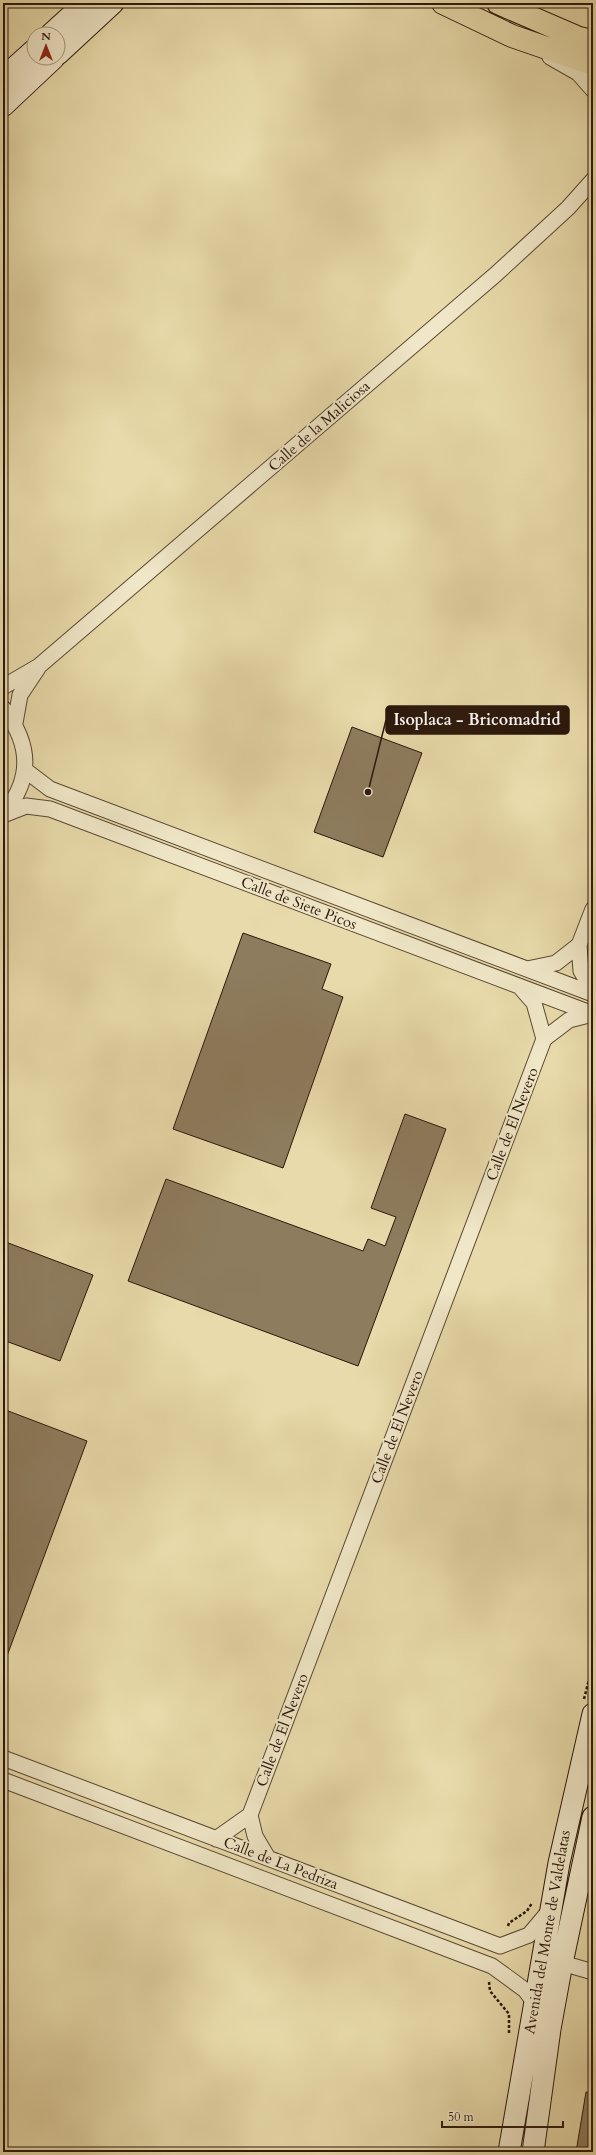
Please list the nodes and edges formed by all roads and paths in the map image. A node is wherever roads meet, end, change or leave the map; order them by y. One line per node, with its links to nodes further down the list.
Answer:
1 (85, 3): 5 (street)
2 (113, 3): 8 (street)
3 (443, 3): 6 (highway)
4 (498, 3): 7 (highway)
5 (60, 26)
6 (512, 36): 10 (highway); 13 (street)
7 (593, 41)
8 (66, 47)
9 (26, 57): 12 (street)
10 (593, 64)
11 (46, 66): 14 (street)
12 (3, 78)
13 (593, 90)
14 (3, 106)
15 (593, 180): 16 (street, Calle de la Maliciosa)
16 (39, 666): 17 (street, Calle de la Maliciosa); 19 (street, Calle de la Maliciosa)
17 (3, 687)
18 (3, 708): 19 (street)
19 (15, 723): 20 (street)
20 (25, 770): 21 (street); 24 (street, Calle de Siete Picos)
21 (3, 815): 25 (street, Calle de Siete Picos)
22 (593, 909): 23 (street)
23 (579, 945): 24 (street); 26 (street)
24 (526, 969): 27 (street, Calle de Siete Picos)
25 (518, 986): 28 (street, Calle de Siete Picos); 29 (street)
26 (593, 990)
27 (593, 994)
28 (593, 1014): 29 (street)
29 (544, 1039): 33 (street, Calle de El Nevero)
30 (593, 1714): 37 (street, Avenida del Monte de Valdelatas)
31 (3, 1758): 35 (street, Calle de La Pedriza)
32 (3, 1780): 40 (street, Calle de La Pedriza)
33 (250, 1815): 35 (street); 36 (street)
34 (593, 1817): 39 (street, Avenida del Monte de Valdelatas)
35 (216, 1839): 36 (street, Calle de La Pedriza)
36 (268, 1858): 38 (street, Calle de La Pedriza)
37 (542, 1905): 38 (path); 38 (street); 42 (street, Avenida del Monte de Valdelatas)
38 (500, 1946)
39 (562, 1964): 41 (street); 45 (street, Avenida del Monte de Valdelatas)
40 (492, 1966): 42 (street, Calle de La Pedriza); 43 (path)
41 (593, 1972)
42 (534, 2002): 44 (street, Avenida del Monte de Valdelatas)
43 (509, 2041)
44 (509, 2152)
45 (533, 2152)

